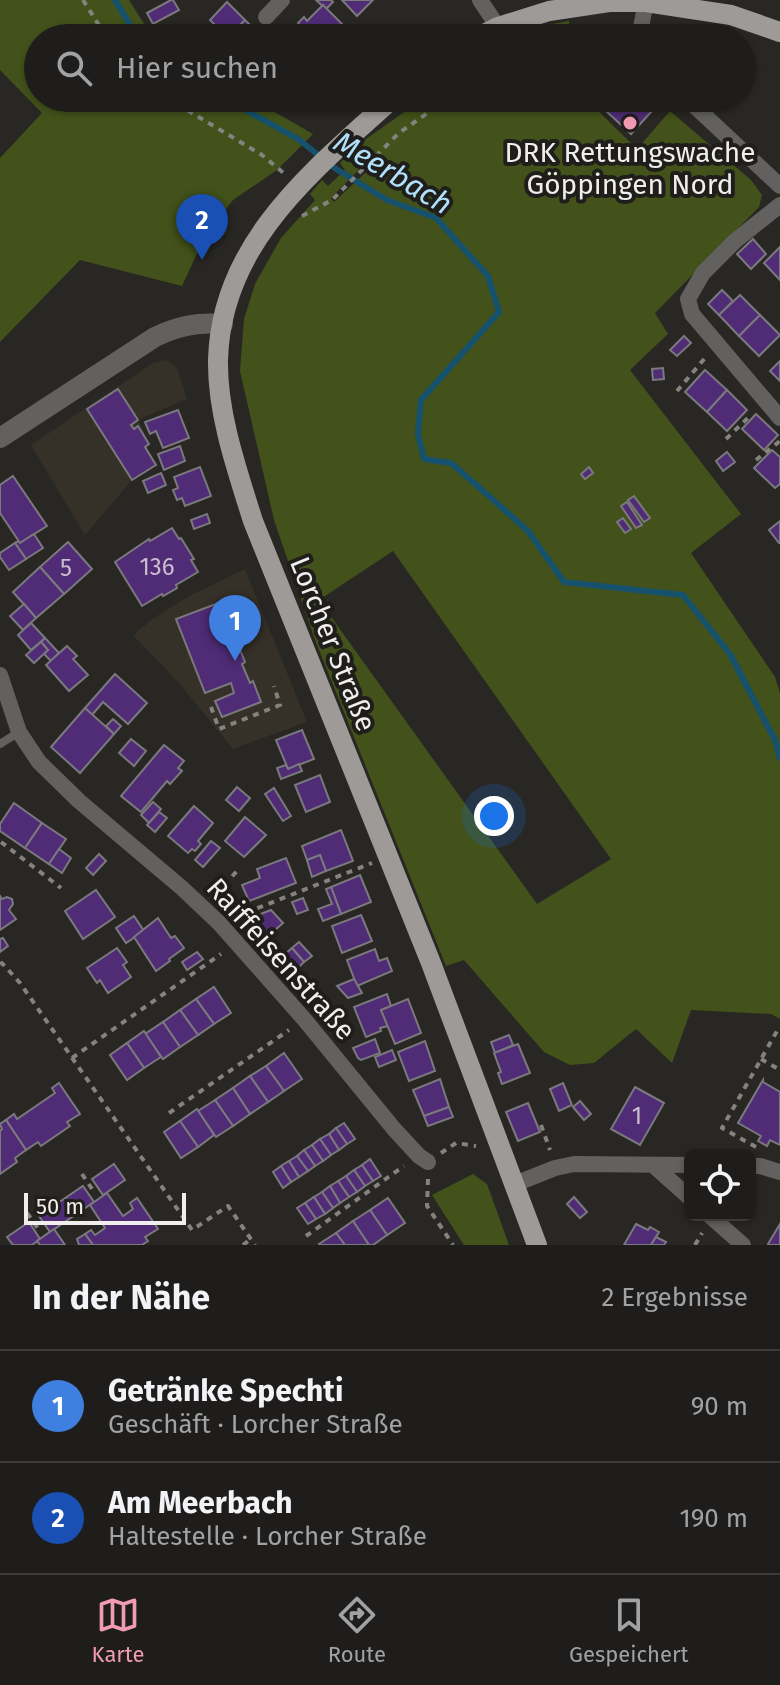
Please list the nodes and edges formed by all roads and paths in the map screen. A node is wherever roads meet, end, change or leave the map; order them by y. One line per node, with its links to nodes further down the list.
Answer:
1 (83, 0): 6 (path)
2 (282, 0): 5 (street)
3 (480, 0): 7 (street)
4 (646, 2): 8 (main road); 9 (street); 10 (main road)
5 (266, 17)
6 (98, 24)
7 (496, 24)
8 (508, 24)
9 (642, 24)
10 (780, 32)
11 (190, 112): 15 (path)
12 (378, 112): 19 (main road, Lorcher Straße)
13 (429, 112): 18 (path)
14 (701, 112): 16 (street)
15 (281, 171)
16 (780, 186)
17 (780, 205): 20 (street)
18 (320, 208)
19 (223, 324): 24 (street); 34 (main road, Lorcher Straße)
20 (719, 346): 21 (path); 22 (street)
21 (677, 391)
22 (766, 402): 23 (street); 25 (path)
23 (780, 418)
24 (0, 438)
25 (726, 439)
26 (780, 441): 27 (path)
27 (756, 460)
28 (0, 675): 31 (street, Raiffeisenstraße)
29 (274, 686): 30 (path)
30 (211, 707)
31 (19, 732): 32 (lane); 37 (street, Raiffeisenstraße)
32 (0, 744)
33 (1, 842): 36 (path)
34 (389, 856): 38 (path); 57 (main road, Lorcher Straße)
35 (237, 871): 37 (path)
36 (61, 888)
37 (204, 908): 38 (street, Raiffeisenstraße)
38 (219, 923): 39 (street, Raiffeisenstraße)
39 (237, 942): 41 (street, Raiffeisenstraße); 43 (path)
40 (0, 964): 43 (path)
41 (304, 1019): 46 (path); 50 (street, Raiffeisenstraße)
42 (780, 1033): 44 (path)
43 (72, 1058): 64 (path)
44 (761, 1059): 45 (path); 49 (path)
45 (780, 1070)
46 (169, 1113)
47 (541, 1125): 54 (path)
48 (476, 1146): 50 (path)
49 (759, 1149)
50 (423, 1159): 63 (path); 67 (path)
51 (653, 1165): 52 (street); 54 (street); 59 (street)
52 (684, 1165)
53 (756, 1166): 55 (street)
54 (556, 1168): 57 (street)
55 (780, 1172)
56 (82, 1174): 58 (path)
57 (515, 1184): 68 (main road, Lorcher Straße)
58 (94, 1192)
59 (684, 1193)
60 (27, 1213): 62 (path)
61 (716, 1221): 69 (street)
62 (39, 1230)
63 (306, 1236)
64 (251, 1239): 65 (path); 66 (path)
65 (243, 1245)
66 (255, 1245)
67 (453, 1245)
68 (537, 1245)
69 (743, 1245)

